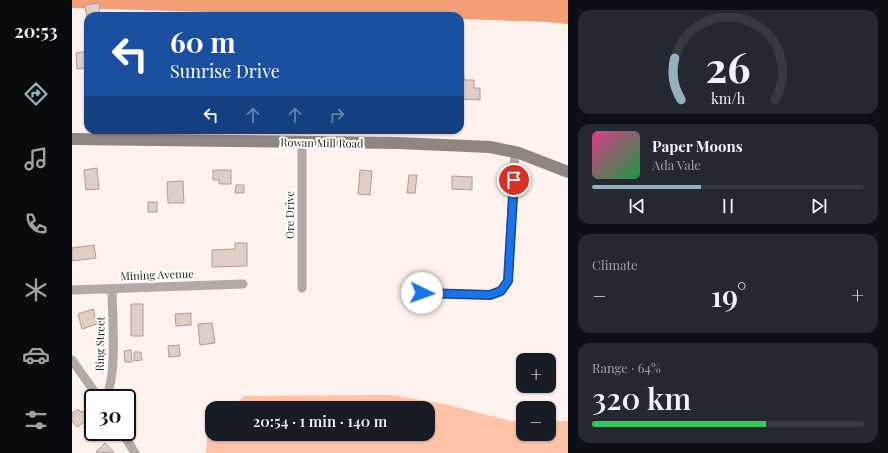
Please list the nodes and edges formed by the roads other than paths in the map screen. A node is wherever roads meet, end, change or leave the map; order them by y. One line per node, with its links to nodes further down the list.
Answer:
1 (72, 140): 2 (street, Rowan Mill Road)
2 (302, 142): 3 (street, Rowan Mill Road); 6 (street, Ore Drive)
3 (515, 152): 4 (street, Rowan Mill Road); 9 (street)
4 (568, 172)
5 (243, 284): 7 (street, Mining Avenue)
6 (302, 288)
7 (112, 289): 8 (street, Mining Avenue); 12 (street, Ring Street)
8 (72, 290)
9 (422, 293)
10 (72, 360): 11 (street)
11 (93, 389)
12 (109, 389)
13 (128, 441): 14 (street)
14 (135, 453)

